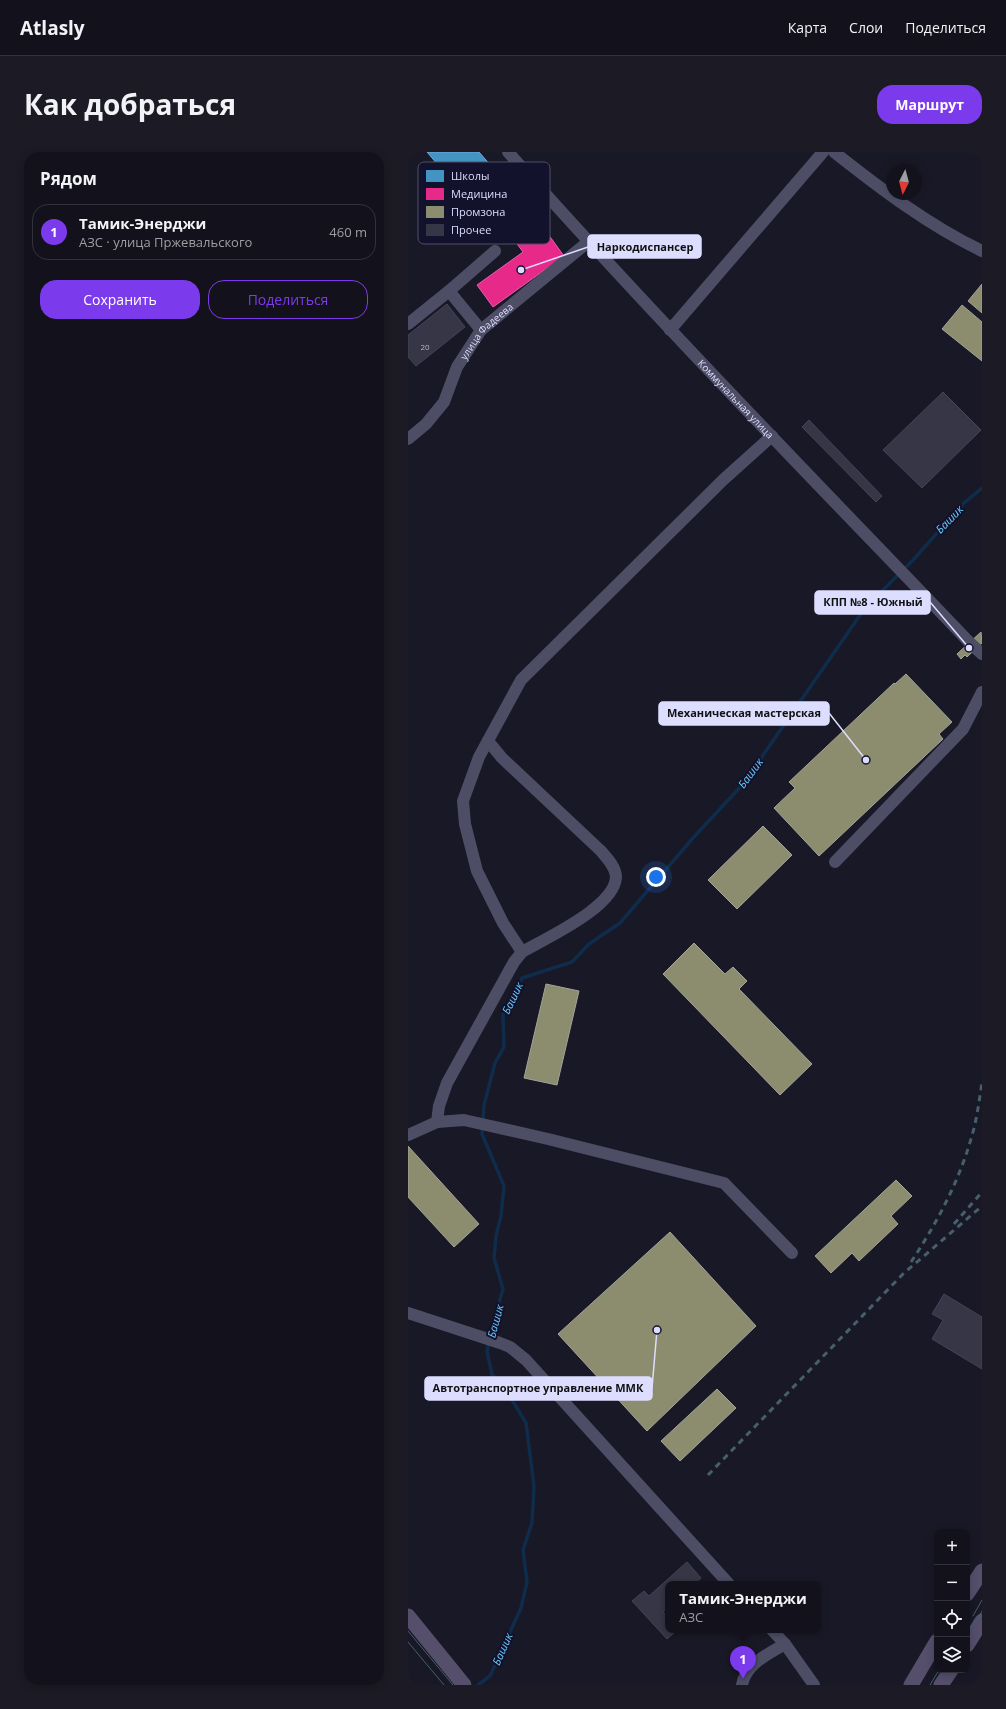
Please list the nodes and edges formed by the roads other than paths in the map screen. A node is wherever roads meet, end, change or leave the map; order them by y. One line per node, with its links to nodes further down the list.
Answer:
1 (508, 152): 4 (street, Коммунальная улица)
2 (823, 152): 12 (street)
3 (834, 152): 8 (street)
4 (517, 162)
5 (550, 199): 6 (street, Коммунальная улица)
6 (588, 242): 11 (street, улица Фадеева); 12 (street, Коммунальная улица)
7 (495, 251): 9 (street)
8 (982, 251)
9 (449, 291): 10 (street); 11 (street)
10 (408, 324)
11 (481, 330): 14 (street, улица Фадеева)
12 (670, 330): 13 (street, Коммунальная улица)
13 (772, 436): 15 (street, Коммунальная улица); 17 (street)
14 (408, 439)
15 (982, 654)
16 (982, 692): 18 (street)
17 (488, 741): 19 (street); 19 (street)
18 (835, 862)
19 (522, 952): 20 (street)
20 (437, 1122): 21 (street); 22 (street)
21 (408, 1135)
22 (792, 1253)
23 (408, 1313): 25 (street)
24 (982, 1571): 26 (main road)
25 (726, 1581)
26 (970, 1589)
27 (408, 1616): 34 (main road)
28 (982, 1621): 30 (main road)
29 (775, 1633): 31 (street)
30 (970, 1640)
31 (785, 1644): 35 (street); 36 (street)
32 (934, 1646): 37 (main road)
33 (949, 1673): 38 (main road)
34 (464, 1685)
35 (742, 1685)
36 (814, 1685)
37 (911, 1685)
38 (942, 1685)

